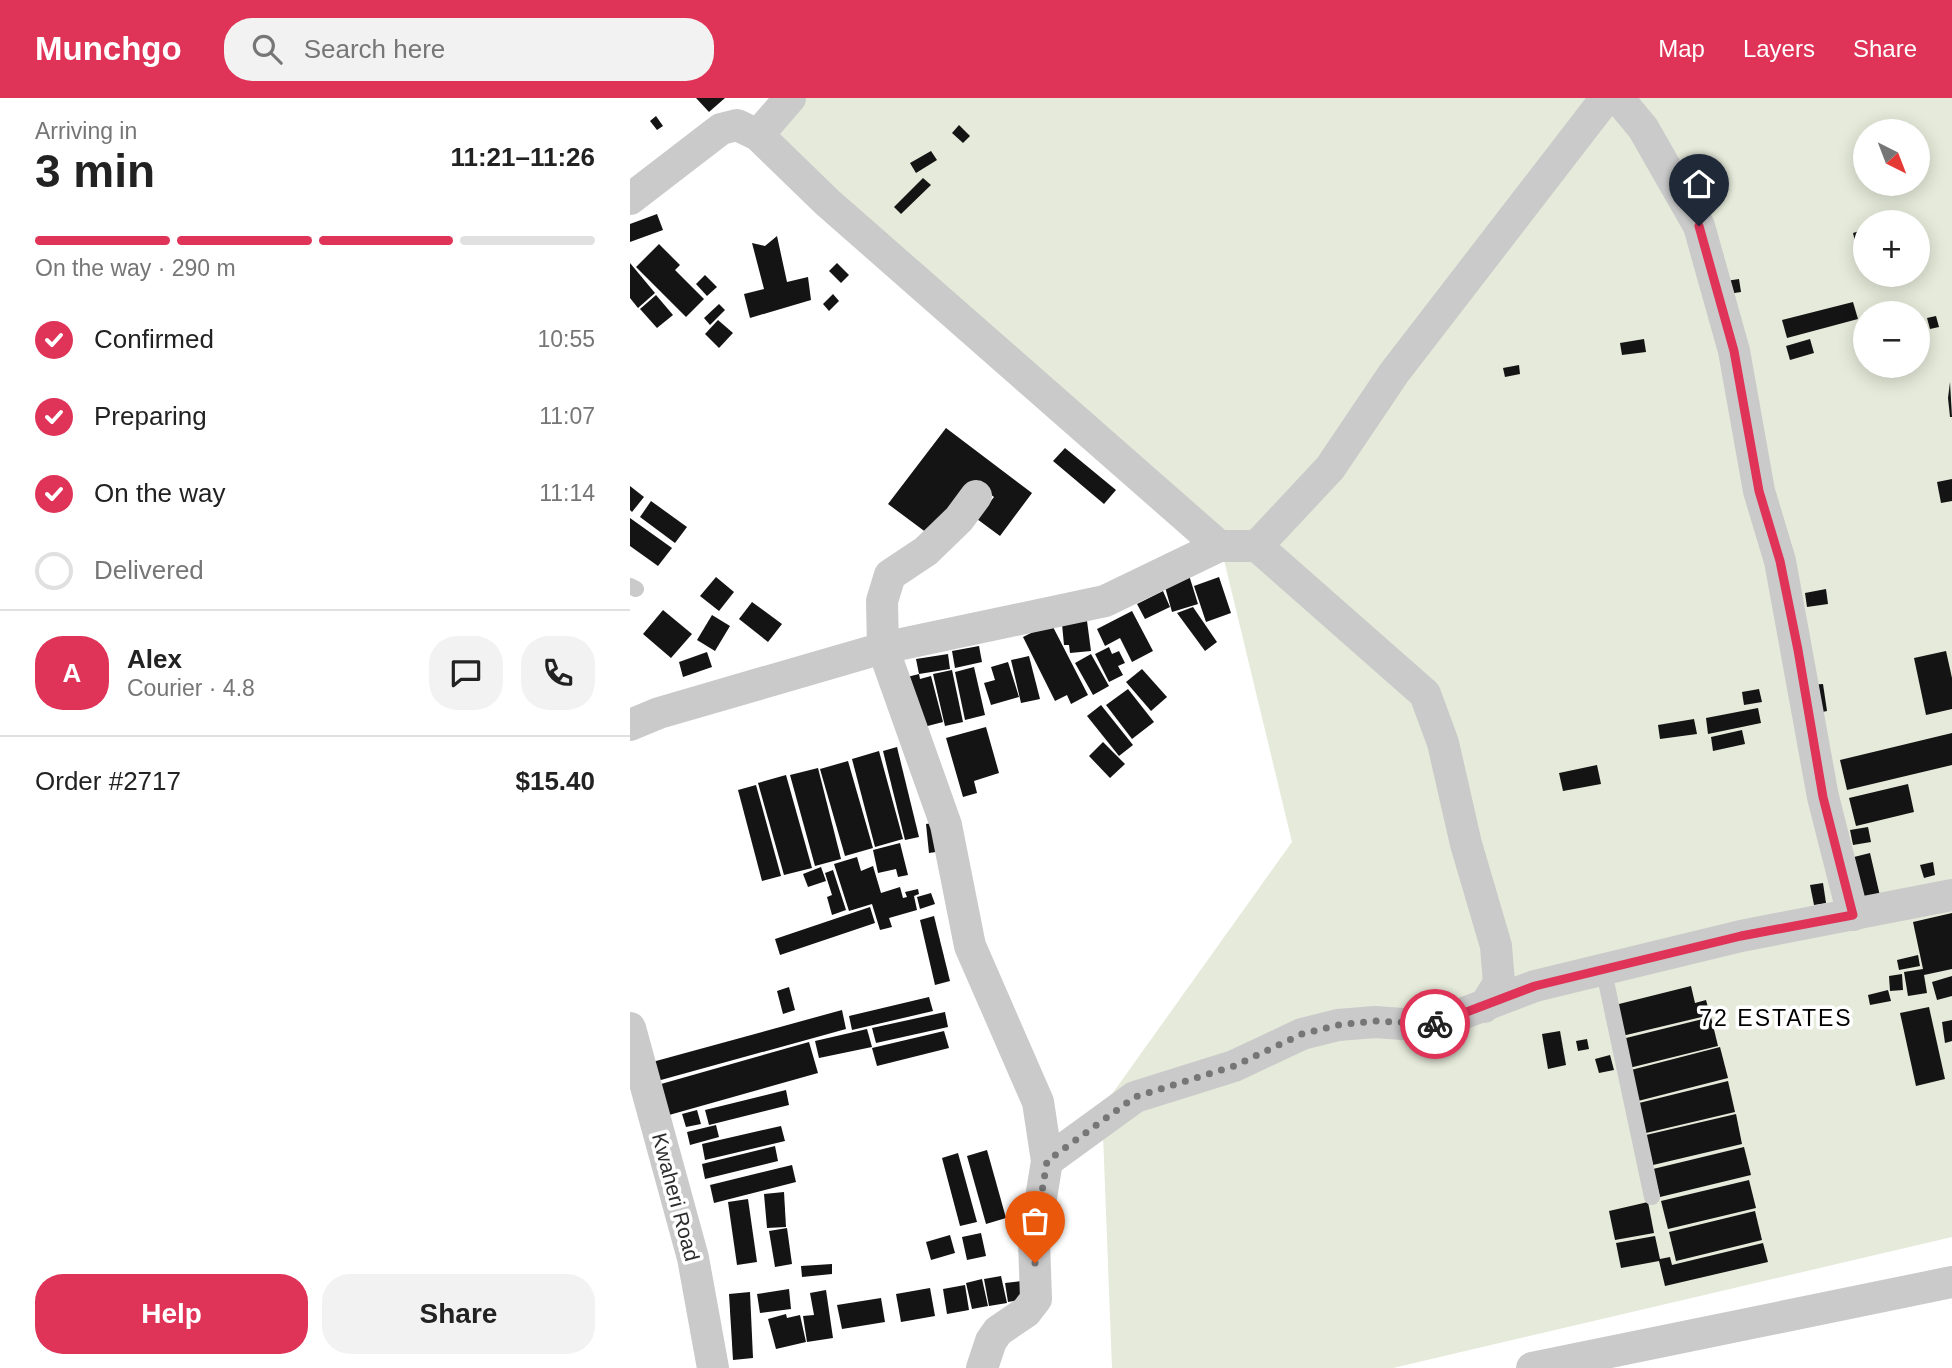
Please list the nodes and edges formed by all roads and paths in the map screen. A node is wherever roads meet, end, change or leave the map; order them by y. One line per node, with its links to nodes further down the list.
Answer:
1 (790, 98): 4 (street)
2 (1606, 98): 8 (street)
3 (1618, 98): 12 (street)
4 (758, 135): 5 (street); 7 (street)
5 (630, 199)
6 (976, 496): 9 (street)
7 (1219, 546): 8 (street); 9 (street)
8 (1257, 546): 13 (street)
9 (883, 649): 10 (street); 18 (street)
10 (630, 725)
11 (1952, 895): 12 (street)
12 (1853, 915): 14 (street)
13 (1496, 946): 15 (street); 16 (street)
14 (1604, 972): 15 (street); 19 (lane)
15 (1535, 986): 16 (street)
16 (1484, 1007): 18 (street)
17 (630, 1028): 21 (street, Kwaheri Road)
18 (1047, 1161): 22 (street)
19 (1652, 1196)
20 (1952, 1282): 23 (street)
21 (713, 1368)
22 (982, 1368)
23 (1532, 1368)

